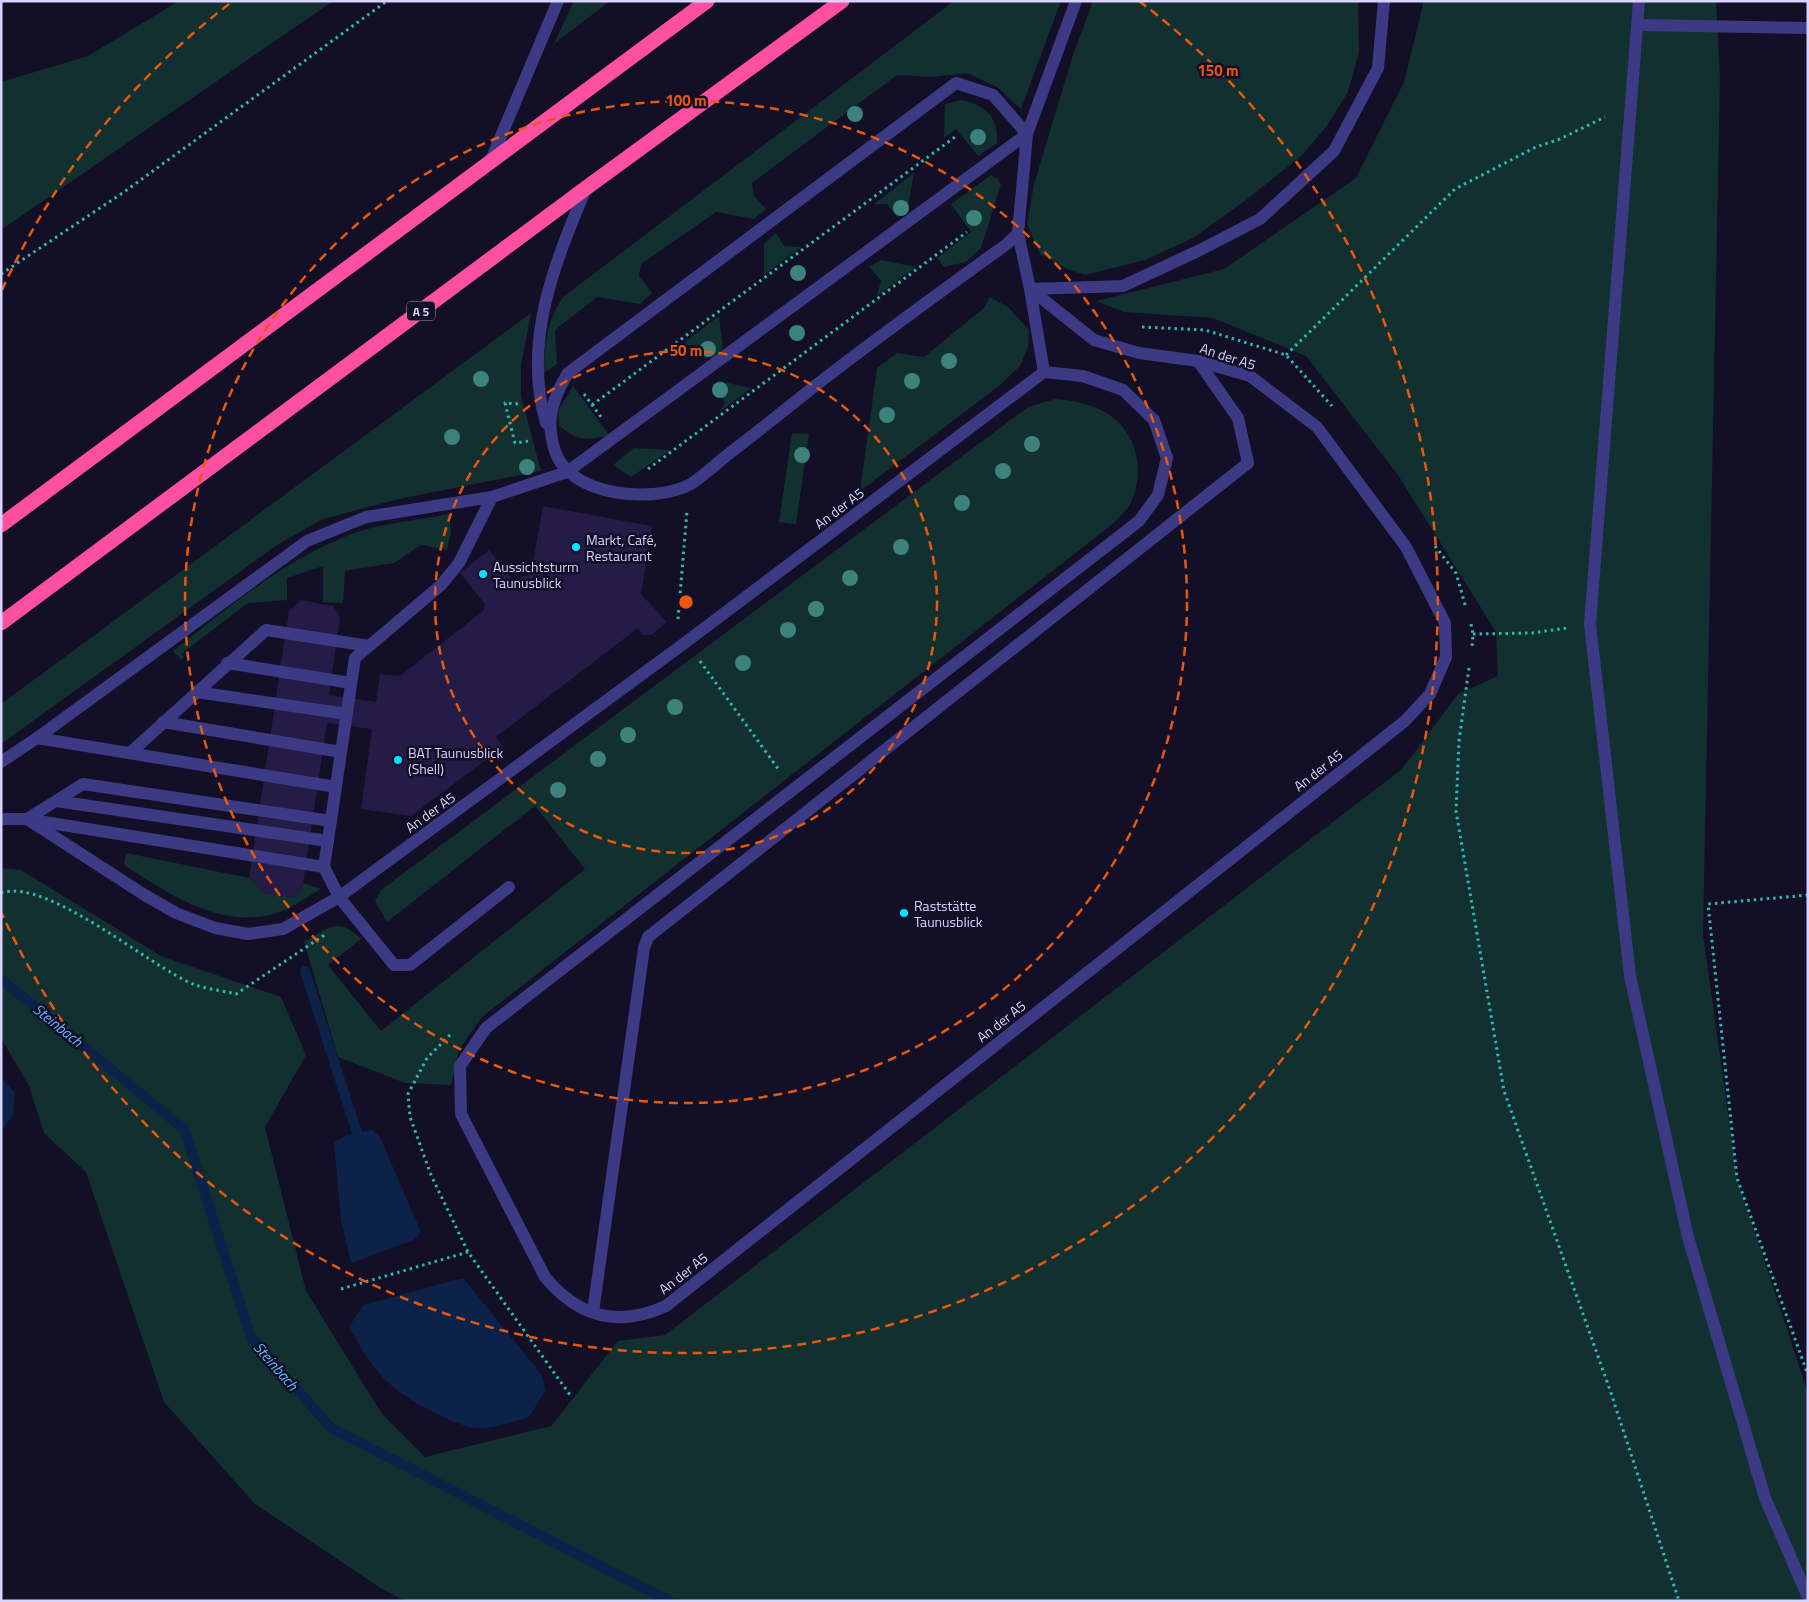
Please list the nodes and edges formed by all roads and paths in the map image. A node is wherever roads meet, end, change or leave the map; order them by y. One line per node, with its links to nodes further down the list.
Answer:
1 (387, 1): 17 (path)
2 (558, 1): 13 (lane)
3 (707, 1): 13 (highway)
4 (842, 1): 14 (highway, A 5)
5 (1076, 1): 11 (lane)
6 (1384, 1): 18 (lane)
7 (1639, 1): 8 (lane)
8 (1638, 25): 9 (lane); 10 (lane)
9 (1808, 28)
10 (1631, 105): 19 (path); 31 (lane)
11 (1027, 134): 16 (lane); 22 (lane); 24 (lane)
12 (955, 137): 23 (path)
13 (490, 164): 29 (highway)
14 (586, 188): 25 (lane); 30 (highway, A 5)
15 (967, 232): 27 (path)
16 (1018, 233): 18 (lane); 27 (lane)
17 (1, 274)
18 (1030, 289): 20 (lane, An der A5); 21 (lane)
19 (1286, 355)
20 (1198, 361): 59 (lane); 59 (lane, An der A5)
21 (1044, 372): 54 (lane, An der A5); 56 (lane, An der A5)
22 (568, 373): 23 (path); 25 (lane)
23 (592, 405): 24 (path)
24 (615, 436): 26 (lane)
25 (550, 437): 26 (lane)
26 (567, 472): 27 (lane); 28 (lane)
27 (616, 493)
28 (492, 497): 32 (lane); 40 (lane)
29 (1, 526)
30 (1, 623)
31 (1590, 624): 33 (path); 62 (lane)
32 (369, 646): 34 (lane); 36 (lane)
33 (1471, 653)
34 (227, 663): 36 (lane); 37 (lane)
35 (1470, 663): 63 (path)
36 (351, 683): 38 (lane)
37 (196, 692): 38 (lane); 39 (lane)
38 (347, 714): 42 (lane)
39 (163, 722): 41 (lane); 42 (lane)
40 (37, 738): 41 (lane); 43 (lane)
41 (131, 752): 44 (lane)
42 (341, 752): 44 (lane)
43 (1, 762)
44 (336, 787): 48 (lane)
45 (56, 801): 47 (lane); 48 (lane); 49 (lane)
46 (1, 819): 47 (lane)
47 (27, 819): 50 (lane); 54 (lane, An der A5)
48 (331, 821): 49 (lane)
49 (328, 841): 50 (lane)
50 (324, 867): 54 (lane)
51 (509, 887): 54 (lane)
52 (1, 893): 55 (path)
53 (1808, 895): 60 (path)
54 (339, 897)
55 (333, 930)
56 (486, 1028): 57 (path); 59 (lane, An der A5)
57 (468, 1252): 58 (path); 61 (path)
58 (341, 1289)
59 (593, 1312)
60 (1808, 1375)
61 (570, 1395)
62 (1808, 1596)
63 (1679, 1601)

